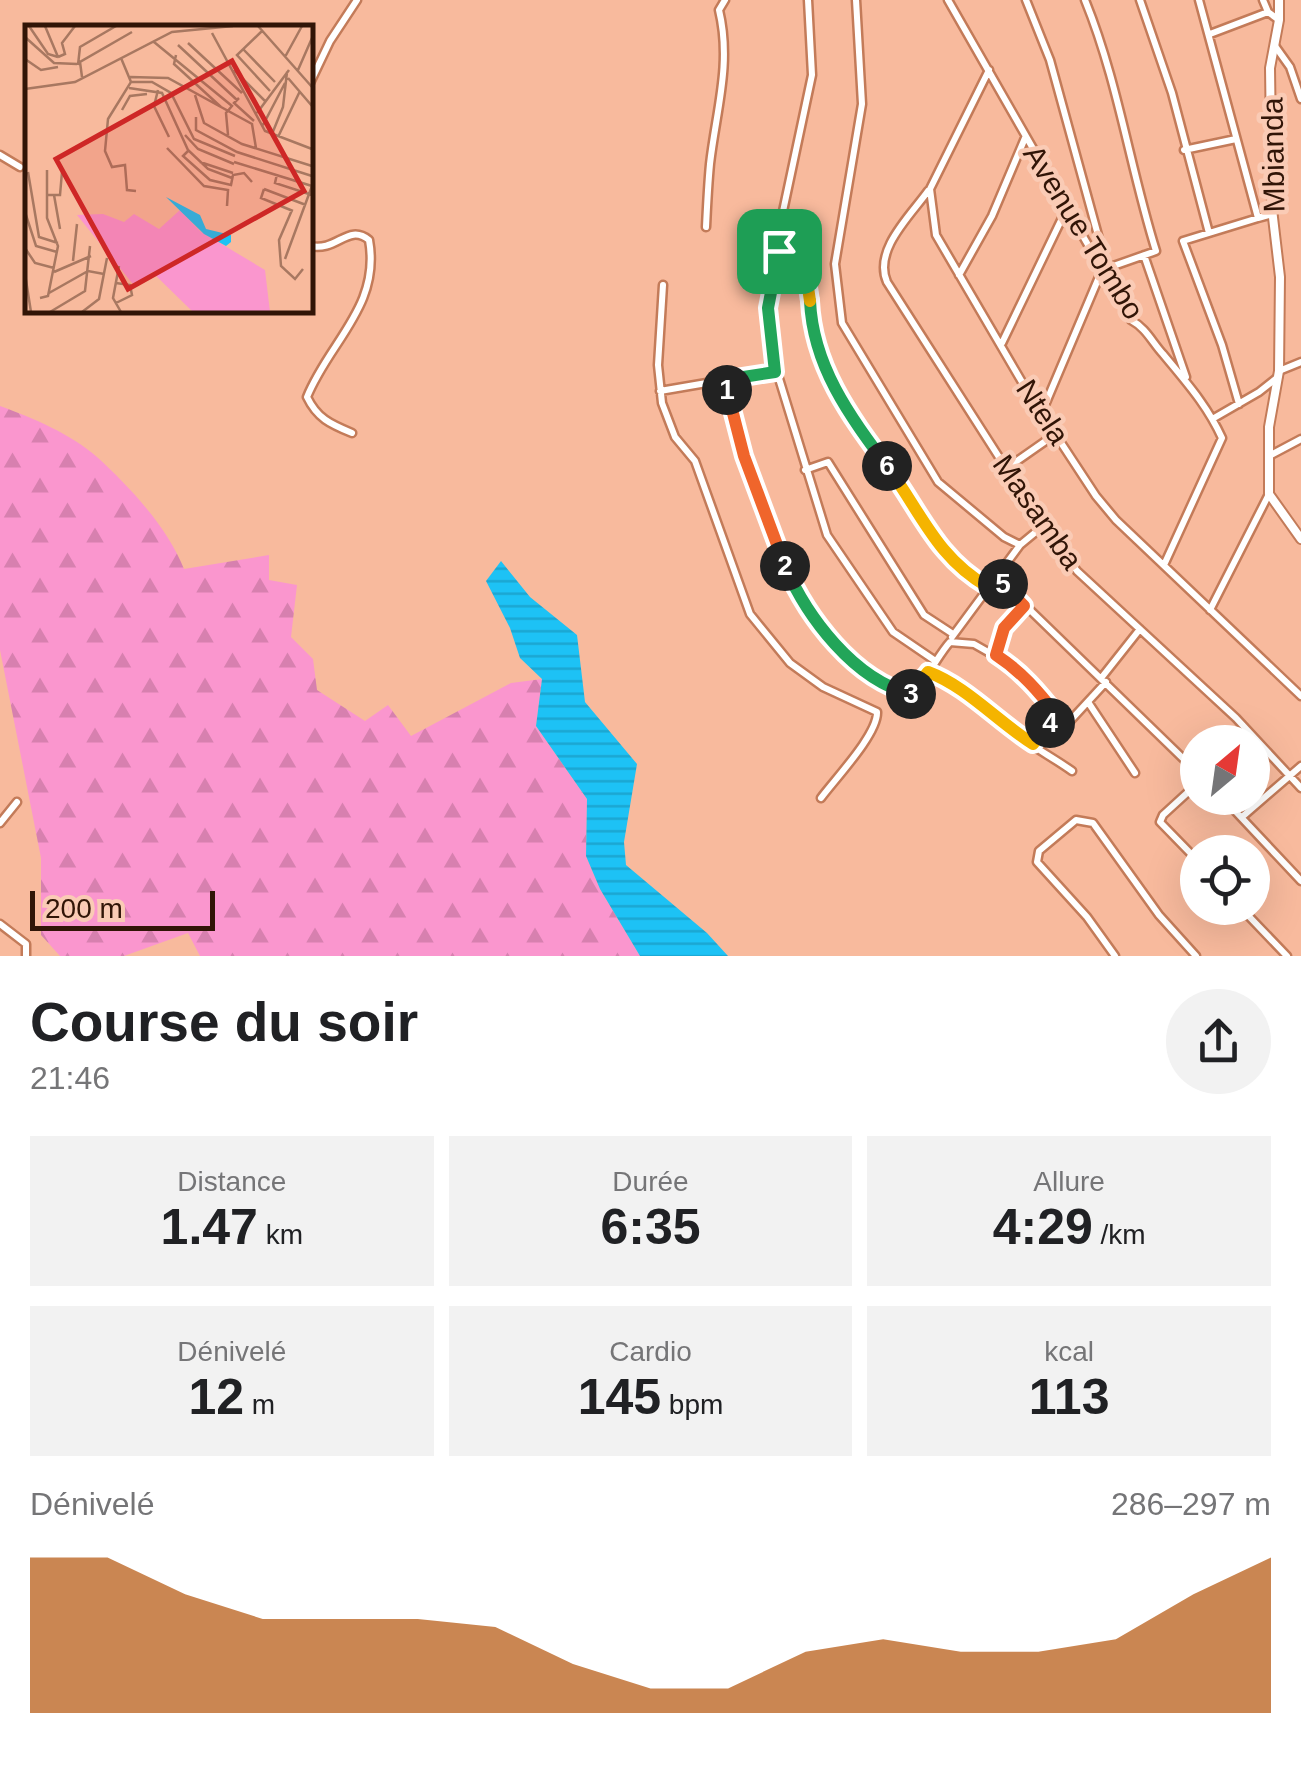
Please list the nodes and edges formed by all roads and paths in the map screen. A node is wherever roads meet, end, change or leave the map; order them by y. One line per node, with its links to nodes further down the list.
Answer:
1 (357, 0): 17 (street)
2 (724, 0): 28 (street)
3 (808, 0): 31 (street)
4 (856, 0): 55 (street)
5 (948, 0): 16 (street, Avenue Tombo)
6 (1026, 0): 33 (street)
7 (1085, 0): 32 (street)
8 (1140, 0): 21 (street)
9 (1199, 0): 14 (street)
10 (1262, 0): 12 (street)
11 (1279, 0): 13 (street, Mbianda)
12 (1268, 12): 13 (street); 14 (street)
13 (1279, 20): 15 (street, Mbianda)
14 (1210, 34): 20 (street)
15 (1275, 46): 18 (street); 26 (street, Mbianda)
16 (989, 70): 19 (street, Avenue Tombo); 24 (street)
17 (312, 80)
18 (1301, 99)
19 (1026, 137): 25 (street, Avenue Tombo); 34 (street)
20 (1236, 139): 21 (street); 27 (street)
21 (1184, 150): 29 (street)
22 (0, 155): 23 (street)
23 (20, 167)
24 (930, 189): 34 (street, Ntela); 50 (street, Masamba)
25 (1067, 210): 33 (street, Avenue Tombo); 36 (street)
26 (1273, 214): 27 (street); 39 (street, Mbianda)
27 (1258, 218): 29 (street)
28 (706, 227)
29 (1209, 234): 43 (street)
30 (312, 246): 47 (street)
31 (779, 251): 38 (street); 58 (street)
32 (1144, 256): 33 (street); 40 (street)
33 (1104, 269): 40 (street, Avenue Tombo); 44 (street)
34 (959, 275): 36 (street, Ntela)
35 (662, 286): 42 (street)
36 (1001, 344): 44 (street, Ntela)
37 (1301, 362): 39 (street)
38 (775, 372): 41 (street); 51 (street)
39 (1279, 373): 43 (street); 49 (street, Mbianda)
40 (1187, 379): 45 (street, Avenue Tombo)
41 (724, 380): 42 (street); 65 (street)
42 (660, 391): 77 (street)
43 (1239, 404): 45 (street)
44 (1042, 412): 46 (street, Ntela)
45 (1214, 418): 56 (street)
46 (1057, 433): 50 (street); 56 (street, Ntela)
47 (352, 434)
48 (1301, 439): 49 (street)
49 (1268, 456): 52 (street, Mbianda)
50 (1007, 468): 53 (street, Masamba)
51 (804, 470): 62 (street); 64 (street)
52 (1269, 494): 54 (street); 60 (street)
53 (1042, 526): 55 (street); 61 (street, Masamba)
54 (1299, 533)
55 (1020, 546): 57 (street)
56 (1164, 564): 60 (street, Ntela)
57 (995, 576): 58 (street); 59 (street)
58 (988, 587): 62 (street)
59 (1024, 606): 63 (street); 66 (street)
60 (1210, 610): 67 (street, Ntela)
61 (1140, 629): 66 (street); 75 (street, Masamba)
62 (952, 638): 63 (street); 64 (street)
63 (996, 655): 69 (street)
64 (934, 660): 65 (street)
65 (928, 672): 70 (street)
66 (1104, 679): 68 (street); 71 (street)
67 (1301, 696)
68 (1088, 702): 69 (street); 74 (street)
69 (1057, 715): 70 (street)
70 (1033, 744): 73 (street)
71 (1180, 755)
72 (1301, 766): 75 (street)
73 (1072, 771)
74 (1135, 772)
75 (1292, 776): 76 (street, Masamba); 80 (street)
76 (1301, 788)
77 (821, 798)
78 (1180, 799): 82 (street)
79 (17, 802): 81 (street)
80 (1242, 817): 83 (street)
81 (0, 822)
82 (1180, 843)
83 (1301, 880)
84 (0, 924): 86 (street)
85 (1258, 925): 89 (street)
86 (26, 956)
87 (1116, 956): 88 (street)
88 (1196, 956)
89 (1288, 956)

